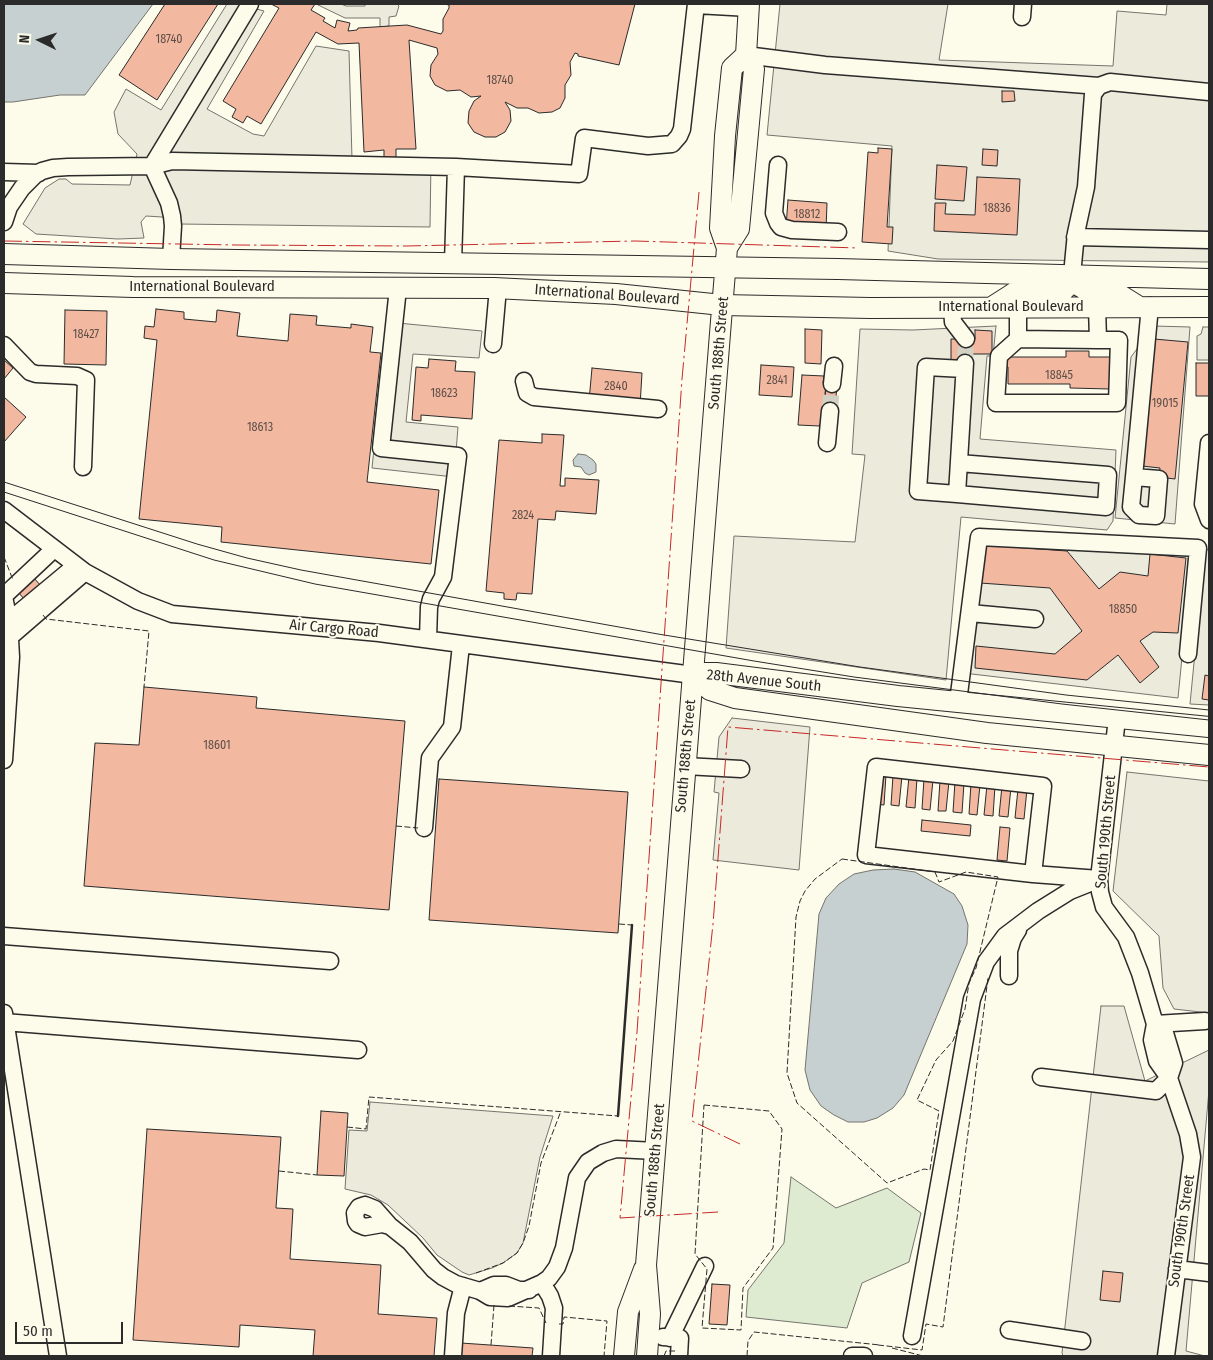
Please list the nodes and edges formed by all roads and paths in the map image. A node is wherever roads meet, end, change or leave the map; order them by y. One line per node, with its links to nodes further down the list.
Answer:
1 (250, 4): 8 (street)
2 (696, 4): 3 (street); 9 (street)
3 (749, 6): 4 (main road)
4 (746, 54): 5 (street); 17 (main road, South 188th Street)
5 (1099, 86): 6 (street); 14 (street)
6 (1209, 92)
7 (778, 165): 13 (street)
8 (152, 166): 9 (street); 11 (street); 18 (street)
9 (456, 167): 19 (street)
10 (4, 172): 11 (street)
11 (39, 173): 12 (street)
12 (4, 222)
13 (838, 232)
14 (1075, 237): 15 (street); 20 (street)
15 (1209, 240)
16 (4, 254): 18 (main road, International Boulevard)
17 (726, 258): 19 (main road, International Boulevard); 20 (main road, International Boulevard); 25 (main road, South 188th Street)
18 (171, 259): 19 (main road, International Boulevard)
19 (453, 263)
20 (1072, 275): 21 (main road, International Boulevard); 26 (main road); 28 (main road)
21 (1209, 278)
22 (4, 283): 23 (main road, International Boulevard)
23 (398, 288): 24 (main road, International Boulevard); 57 (street)
24 (498, 288): 25 (main road, International Boulevard); 35 (street)
25 (722, 305): 27 (main road, International Boulevard); 60 (main road, South 188th Street)
26 (1144, 306): 30 (main road, International Boulevard); 31 (main road, International Boulevard); 46 (street)
27 (952, 307): 28 (main road, International Boulevard); 32 (street)
28 (992, 307): 29 (main road, International Boulevard)
29 (1018, 307): 30 (main road, International Boulevard); 33 (street)
30 (1097, 307): 34 (street)
31 (1209, 307)
32 (966, 339)
33 (1018, 340): 34 (street); 34 (street)
34 (1098, 340)
35 (494, 344)
36 (4, 345): 45 (street)
37 (834, 366): 39 (street)
38 (524, 381): 40 (street)
39 (832, 384)
40 (658, 409)
41 (830, 411): 42 (street)
42 (827, 443)
43 (1209, 443): 49 (street)
44 (960, 463): 47 (street); 47 (street); 47 (street)
45 (83, 466)
46 (1134, 477)
47 (957, 494)
48 (4, 510): 50 (street, Air Cargo Road)
49 (1209, 520)
50 (54, 549): 52 (street, Air Cargo Road); 53 (street)
51 (1203, 562): 54 (street); 59 (street)
52 (81, 569): 56 (street); 57 (street, Air Cargo Road)
53 (4, 597): 56 (street)
54 (970, 613): 55 (street); 62 (street)
55 (1035, 619)
56 (10, 633): 61 (street); 67 (street)
57 (428, 640): 58 (street, Air Cargo Road)
58 (461, 645): 60 (street, Air Cargo Road); 70 (street)
59 (1188, 654)
60 (693, 675): 62 (main road, 28th Avenue South); 65 (main road, 28th Avenue South); 68 (main road, South 188th Street)
61 (4, 678)
62 (958, 702): 63 (main road, 28th Avenue South)
63 (1117, 718): 64 (main road, 28th Avenue South); 65 (street, South 190th Street)
64 (1209, 727)
65 (1114, 744): 66 (main road, 28th Avenue South); 72 (street, South 190th Street)
66 (1209, 755)
67 (4, 760)
68 (685, 766): 69 (street); 83 (main road, South 188th Street)
69 (741, 769)
70 (424, 828)
71 (1033, 874): 71 (street); 72 (street)
72 (1099, 879): 73 (street); 79 (street, South 190th Street)
73 (1023, 922): 76 (street); 92 (street)
74 (4, 936): 75 (street)
75 (330, 961)
76 (1009, 976)
77 (4, 1019): 80 (street); 96 (street)
78 (1205, 1021): 79 (street)
79 (1155, 1024): 82 (street, South 190th Street)
80 (358, 1050)
81 (1042, 1077): 82 (street)
82 (1169, 1078): 87 (street, South 190th Street)
83 (656, 1151): 85 (main road, South 188th Street); 90 (street)
84 (390, 1226): 89 (street)
85 (646, 1265): 95 (main road, South 188th Street); 99 (main road, South 188th Street)
86 (705, 1266): 93 (street)
87 (1177, 1269): 88 (street); 103 (street, South 190th Street)
88 (1209, 1273)
89 (463, 1286): 90 (street); 97 (street)
90 (536, 1286): 98 (street)
91 (1009, 1330): 94 (street)
92 (912, 1336)
93 (670, 1338): 95 (street); 100 (street)
94 (1082, 1341)
95 (648, 1346)
96 (58, 1356)
97 (453, 1356)
98 (551, 1356)
99 (624, 1356)
100 (679, 1356)
101 (852, 1356): 102 (street)
102 (864, 1356)
103 (1166, 1356)

